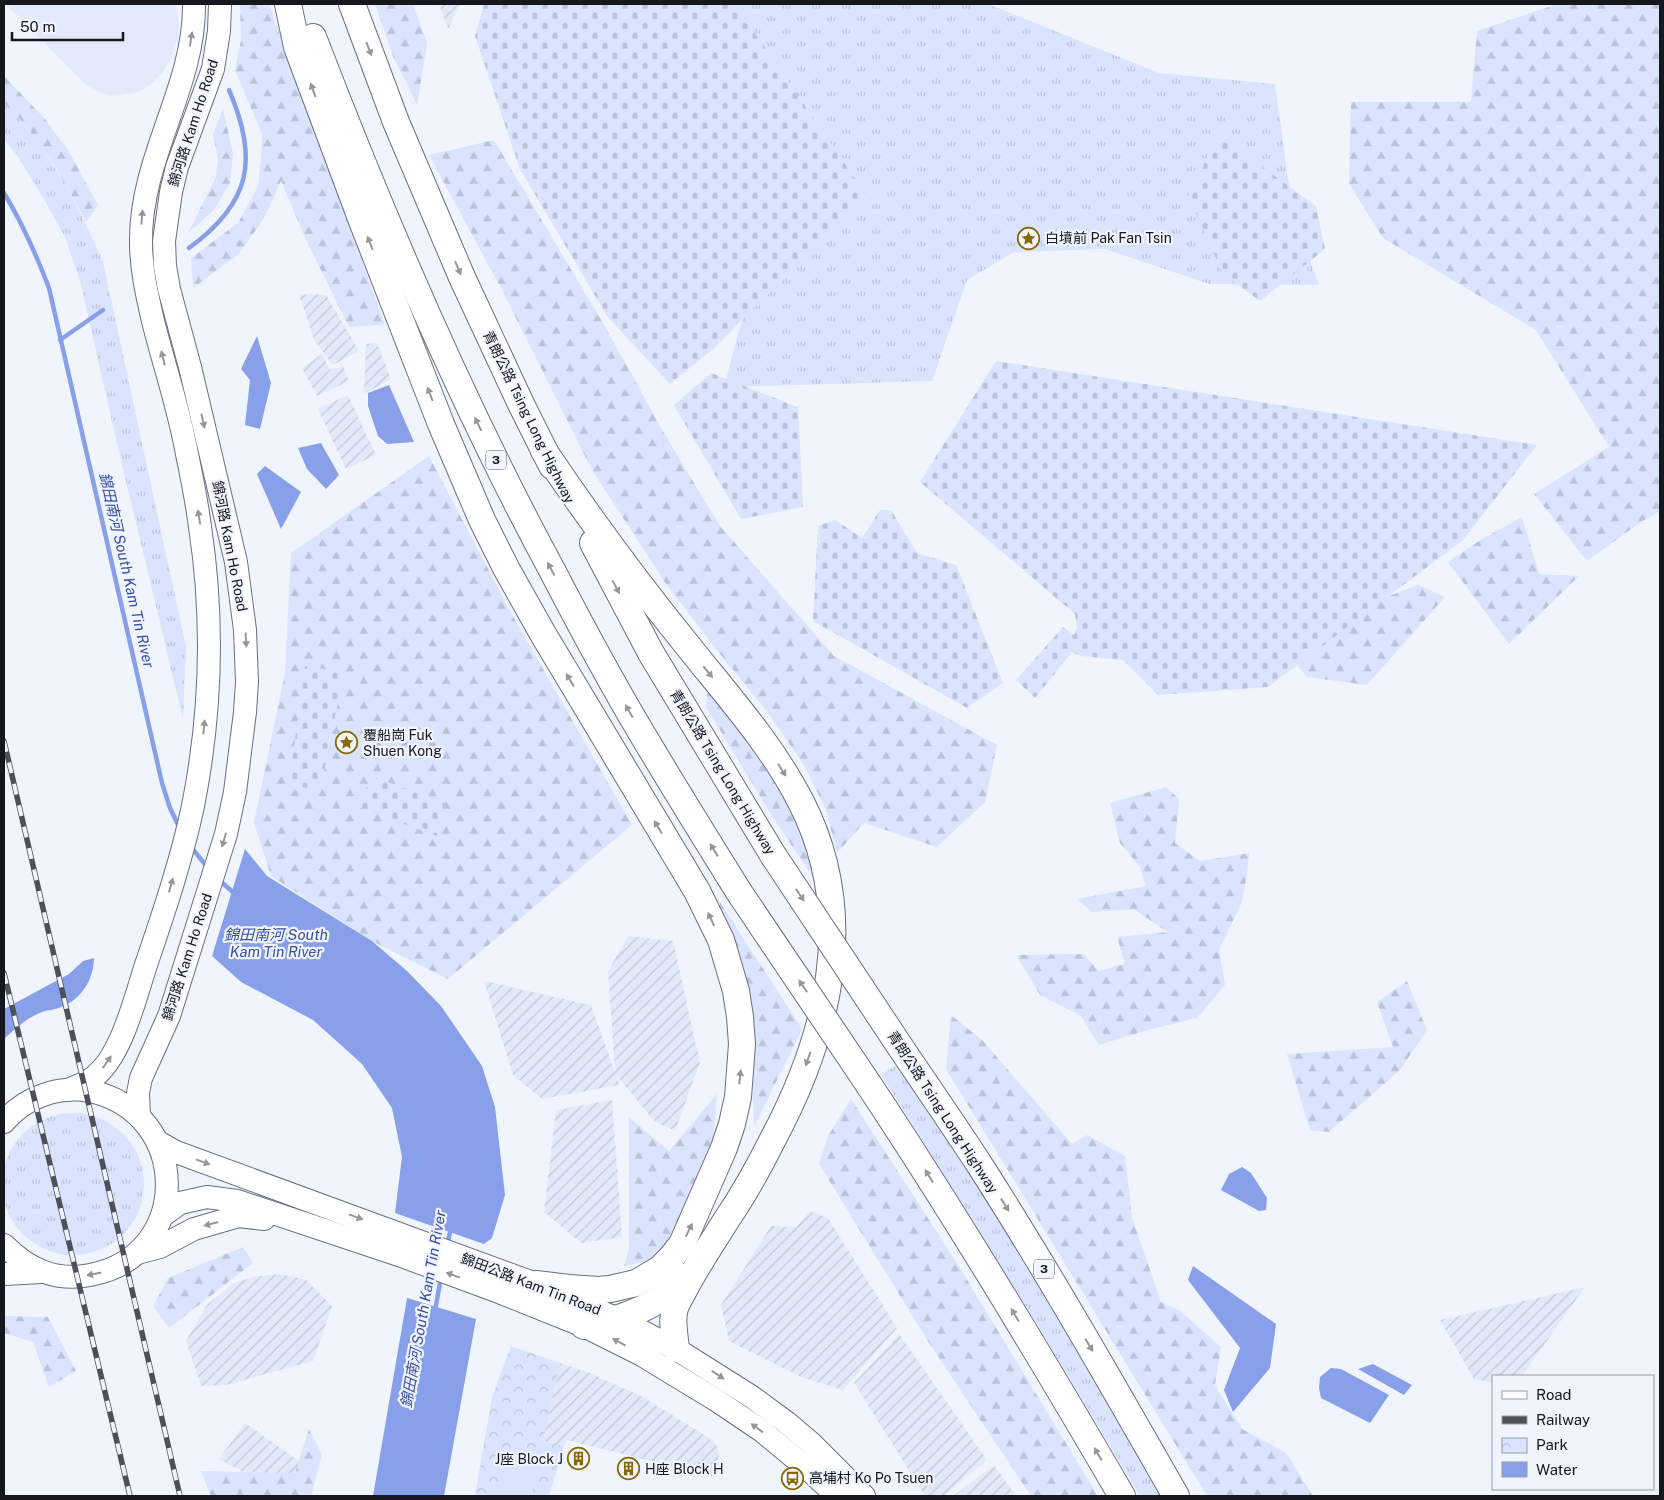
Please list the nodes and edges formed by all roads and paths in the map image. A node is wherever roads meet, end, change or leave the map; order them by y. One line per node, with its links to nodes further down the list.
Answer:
1 (194, 4): 7 (main road, 錦河路 Kam Ho Road, one-way to 1)
2 (220, 4): 10 (main road, 錦河路 Kam Ho Road, one-way to 10)
3 (288, 4): 21 (highway, one-way to 3)
4 (301, 4): 27 (highway, 3, one-way to 4, bridge)
5 (352, 4): 6 (highway, 青朗公路 Tsing Long Highway / 3, one-way to 6)
6 (544, 451): 18 (highway, one-way to 18); 28 (highway, 青朗公路 Tsing Long Highway / 3, one-way to 28, bridge)
7 (68, 1090): 9 (main road, 錦田公路 Kam Tin Road); 10 (main road, 錦田公路 Kam Tin Road)
8 (4, 1095): 9 (main road, 錦田公路 Kam Tin Road)
9 (32, 1100): 11 (main road, 錦田公路 Kam Tin Road)
10 (139, 1116): 12 (main road, 錦田公路 Kam Tin Road)
11 (4, 1122)
12 (158, 1142): 13 (main road, 錦田公路 Kam Tin Road); 16 (main road, 錦田公路 Kam Tin Road, one-way to 16)
13 (162, 1216): 14 (main road, 錦田公路 Kam Tin Road); 17 (main road, 錦田公路 Kam Tin Road)
14 (311, 1225): 16 (main road, 錦田公路 Kam Tin Road); 17 (main road, one-way to 17)
15 (4, 1246): 19 (main road, 錦田公路 Kam Tin Road)
16 (405, 1246): 21 (main road, 錦田公路 Kam Tin Road); 23 (main road, 錦田公路 Kam Tin Road, one-way to 16)
17 (137, 1253): 19 (main road, 錦田公路 Kam Tin Road, one-way to 19)
18 (696, 1268): 22 (highway); 24 (highway)
19 (43, 1272): 20 (main road)
20 (4, 1274)
21 (536, 1284): 22 (main road, 錦田公路 Kam Tin Road)
22 (618, 1319): 23 (highway); 24 (main road, 錦田公路 Kam Tin Road)
23 (584, 1326): 25 (main road, 錦田公路 Kam Tin Road, one-way to 23)
24 (676, 1349): 26 (main road, 錦田公路 Kam Tin Road, one-way to 26)
25 (837, 1496)
26 (864, 1496)
27 (1122, 1496)
28 (1176, 1496)

